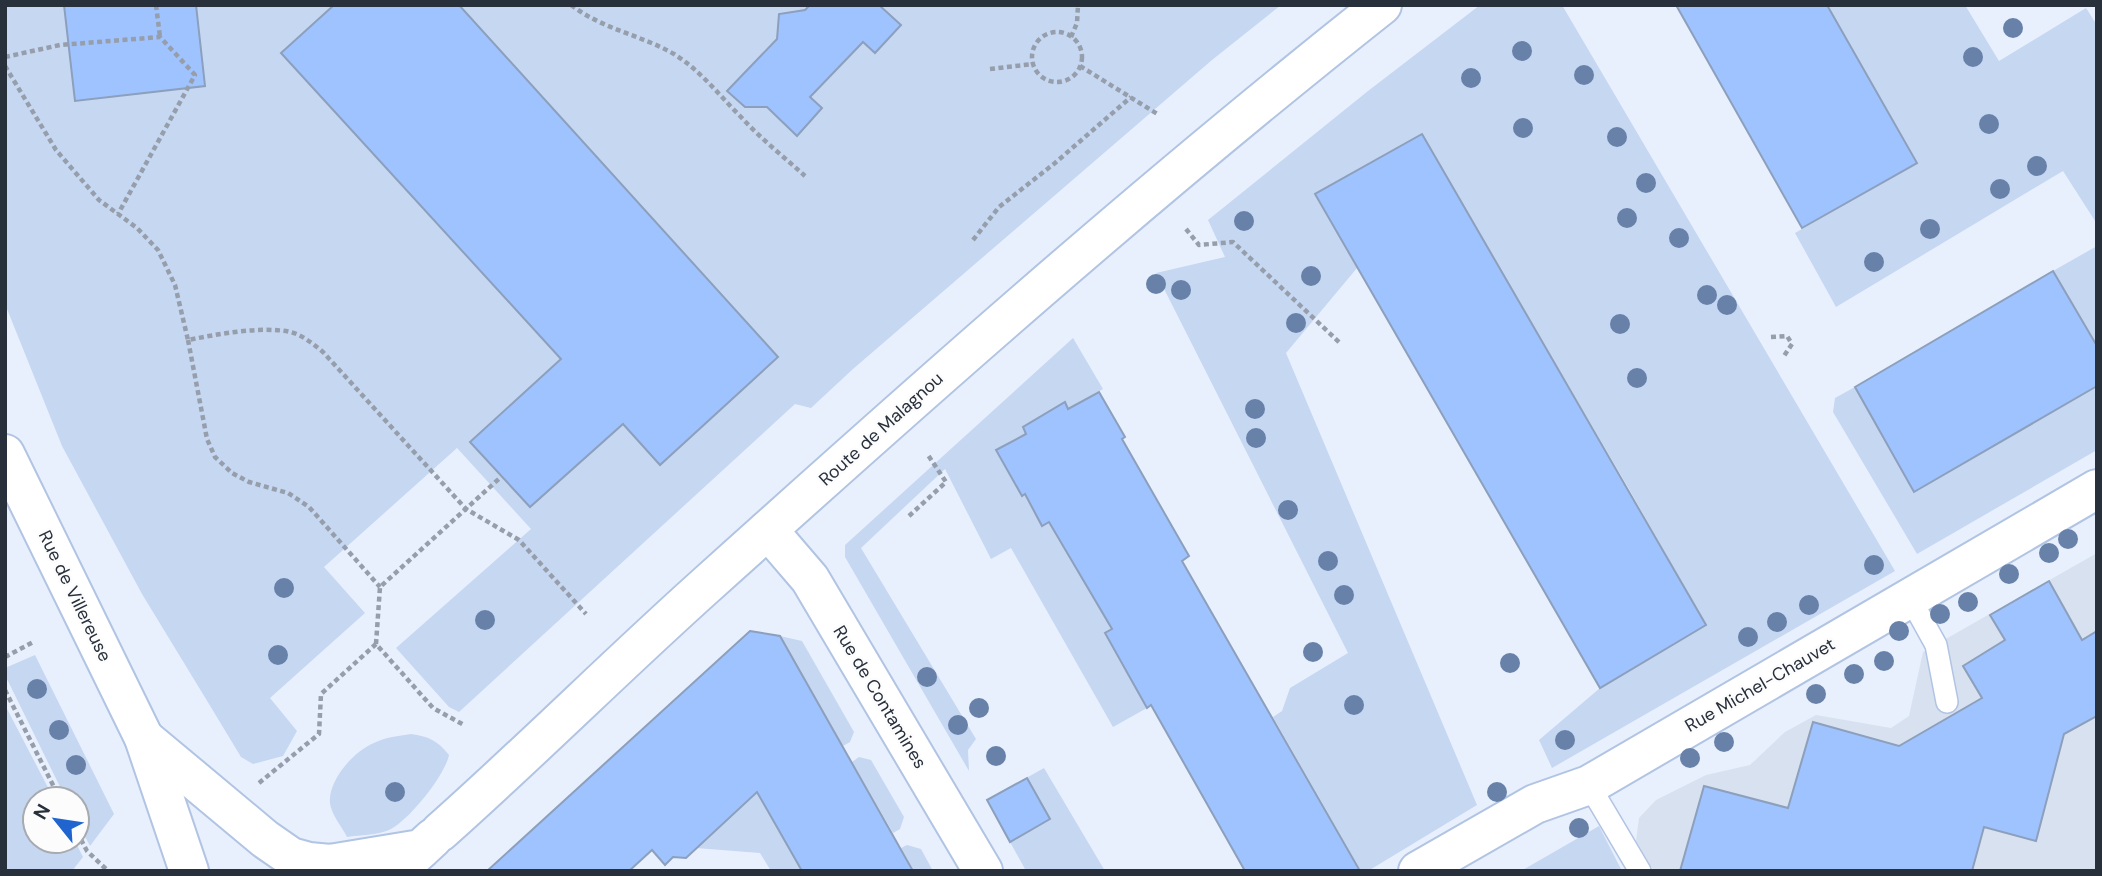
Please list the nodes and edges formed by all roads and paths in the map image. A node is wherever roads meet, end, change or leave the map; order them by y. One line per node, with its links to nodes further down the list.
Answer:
1 (156, 5): 5 (path)
2 (571, 5): 14 (path)
3 (1078, 5): 6 (path)
4 (1382, 5): 28 (main road, Route de Malagnou)
5 (160, 37): 7 (path); 15 (path)
6 (1071, 37): 8 (path); 10 (path)
7 (5, 57)
8 (1032, 64): 10 (path); 11 (path)
9 (5, 66): 15 (path)
10 (1080, 66): 12 (path)
11 (990, 69)
12 (1131, 97): 13 (path); 17 (path)
13 (1160, 115)
14 (805, 176)
15 (118, 214): 19 (path)
16 (1186, 229): 20 (path)
17 (973, 240)
18 (1771, 337): 21 (path)
19 (188, 340): 26 (path); 29 (path)
20 (1341, 344)
21 (1784, 356)
22 (5, 454): 38 (main road, Rue de Villereuse)
23 (928, 455): 27 (path)
24 (502, 476): 26 (path)
25 (2097, 489): 30 (main road, Rue Michel-Chauvet)
26 (466, 509): 29 (path); 31 (path)
27 (909, 516)
28 (768, 530): 42 (main road, Route de Malagnou); 46 (main road, Rue de Contamines)
29 (380, 587): 33 (path)
30 (1910, 598): 36 (lane); 40 (main road, Rue Michel-Chauvet)
31 (586, 614)
32 (35, 641): 34 (path)
33 (376, 644): 37 (path); 41 (path)
34 (5, 657)
35 (5, 690): 39 (path)
36 (1947, 702)
37 (464, 724)
38 (144, 738): 42 (main road, Rue de Villereuse); 45 (main road, Rue de Villereuse)
39 (54, 785)
40 (1589, 785): 47 (main road, Rue Michel-Chauvet); 48 (lane)
41 (254, 789)
42 (419, 851)
43 (91, 855): 44 (path)
44 (108, 871)
45 (189, 871)
46 (983, 871)
47 (1418, 871)
48 (1640, 871)

